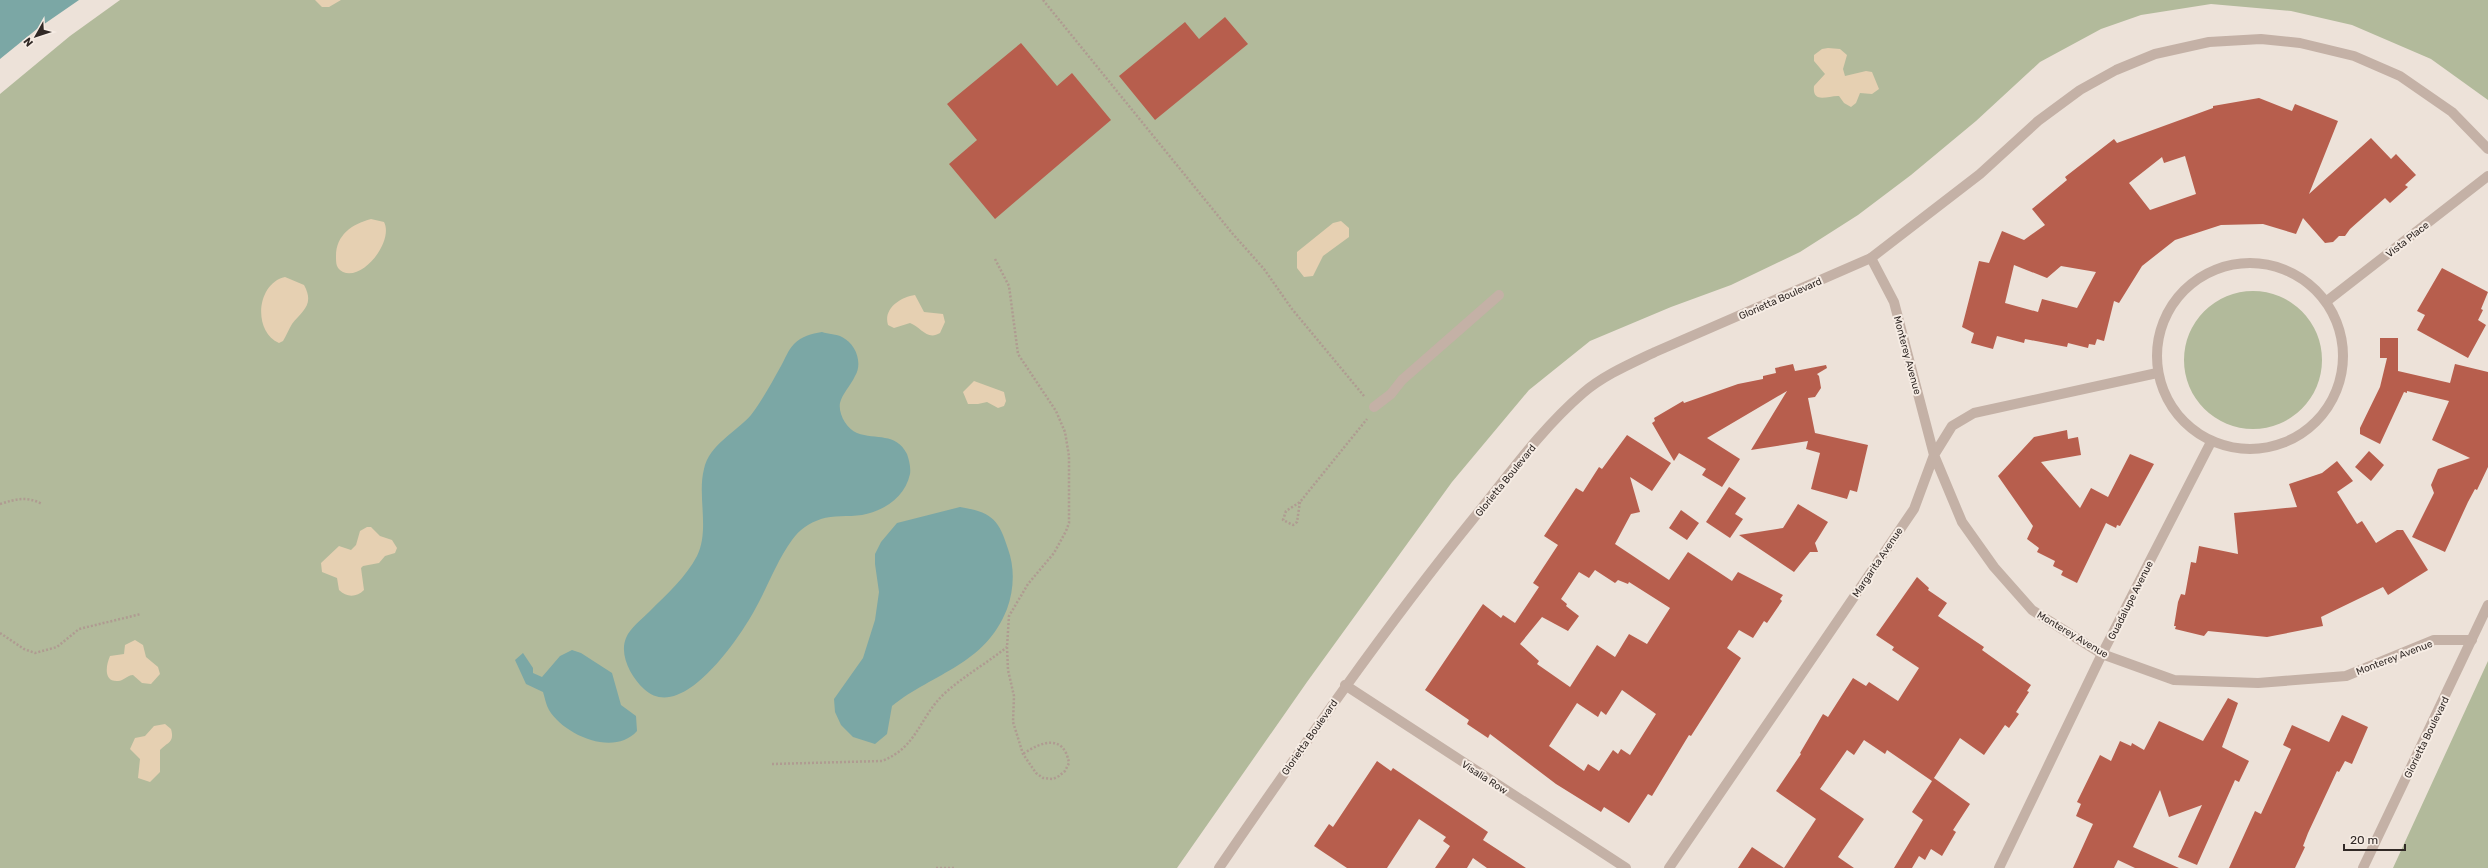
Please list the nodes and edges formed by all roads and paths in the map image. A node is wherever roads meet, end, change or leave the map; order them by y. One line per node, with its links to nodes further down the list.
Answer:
1 (1043, 0): 9 (path)
2 (2488, 149): 4 (street, Glorietta Boulevard)
3 (2488, 176): 7 (street, Vista Place)
4 (1871, 258): 11 (street, Monterey Avenue); 21 (street, Glorietta Boulevard)
5 (995, 259): 19 (path)
6 (1499, 295): 9 (street)
7 (2327, 302): 8 (street); 10 (street)
8 (2157, 373): 10 (street); 11 (street, Margarita Avenue)
9 (1374, 407): 12 (path)
10 (2211, 442): 20 (street, Guadalupe Avenue)
11 (1934, 455): 20 (street, Monterey Avenue); 29 (street, Margarita Avenue)
12 (1300, 502): 12 (path)
13 (0, 504): 14 (path)
14 (42, 504)
15 (2488, 605): 18 (street, Glorietta Boulevard)
16 (141, 614): 17 (path)
17 (0, 633)
18 (2472, 640): 20 (street, Monterey Avenue); 31 (street, Glorietta Boulevard)
19 (1007, 647): 22 (path); 23 (path)
20 (2102, 654): 24 (street, Guadalupe Avenue)
21 (1345, 685): 27 (street, Glorietta Boulevard); 28 (street, Visalia Row)
22 (1024, 754): 22 (path)
23 (772, 764)
24 (2004, 863): 30 (street, Guadalupe Avenue)
25 (936, 868): 26 (path)
26 (954, 868)
27 (1219, 868)
28 (1626, 868)
29 (1669, 868)
30 (1999, 868)
31 (2363, 868)

